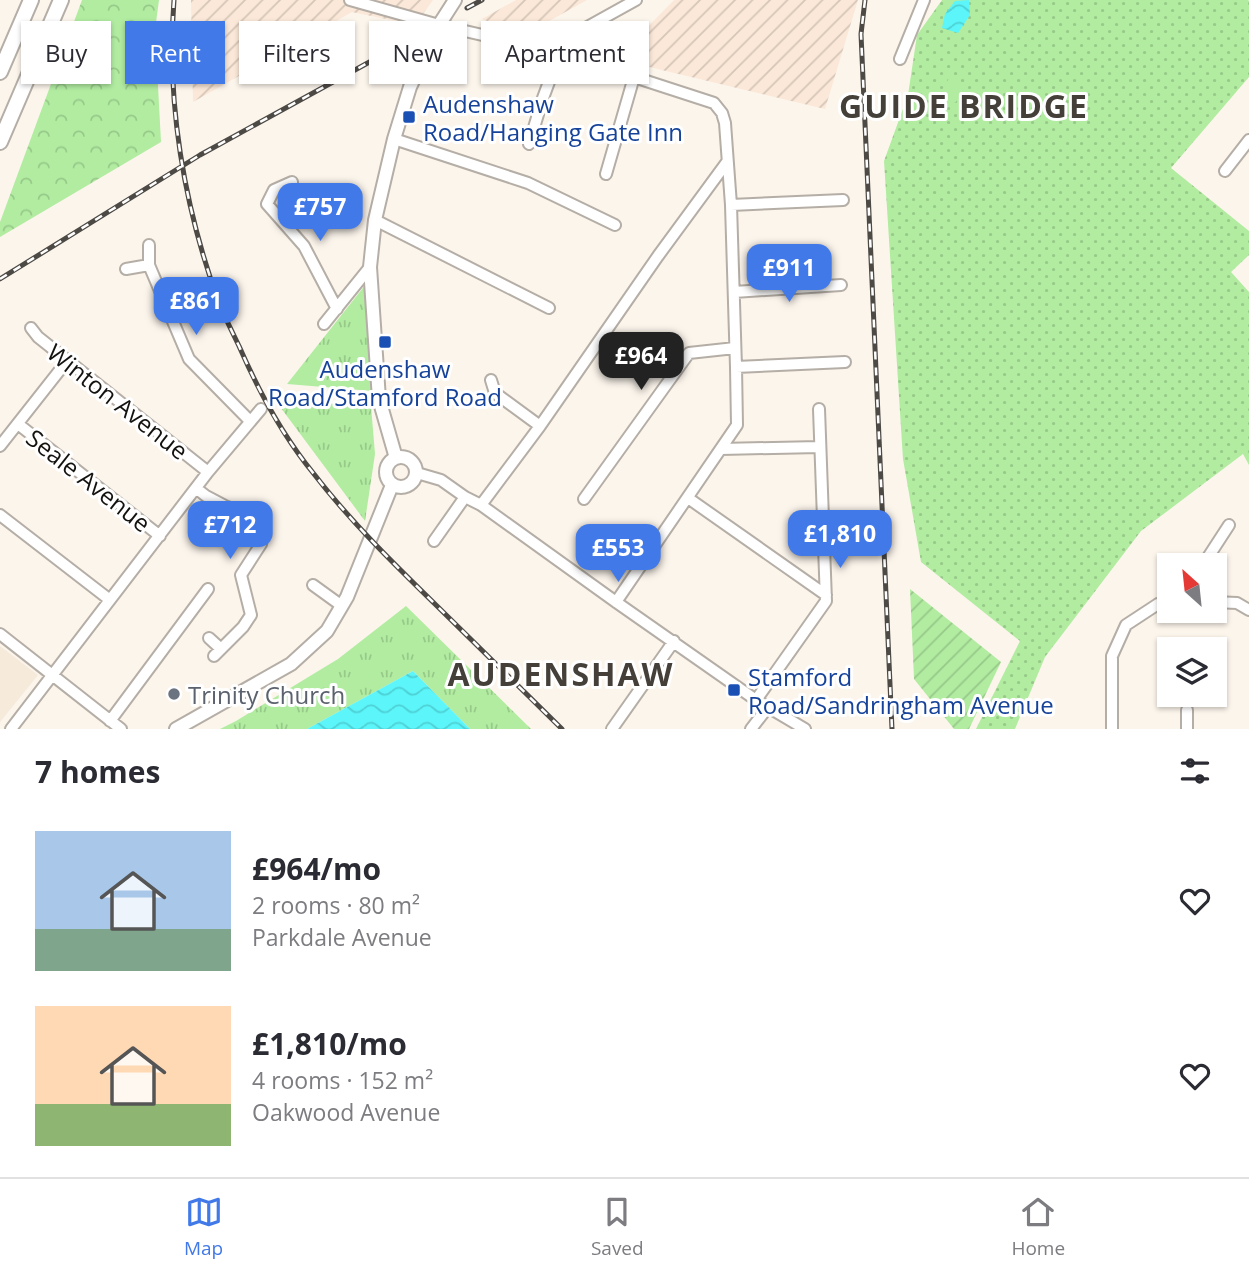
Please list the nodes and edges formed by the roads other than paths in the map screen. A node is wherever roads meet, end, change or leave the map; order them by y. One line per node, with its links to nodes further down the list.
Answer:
1 (31, 0): 11 (highway)
2 (350, 0): 7 (street)
3 (455, 0): 8 (main road)
4 (636, 0): 9 (street)
5 (924, 0): 10 (street)
6 (60, 1): 18 (highway)
7 (428, 21)
8 (441, 21)
9 (598, 21)
10 (901, 59)
11 (0, 72)
12 (649, 83): 20 (street)
13 (411, 84): 16 (main road)
14 (548, 84): 19 (street)
15 (632, 84): 22 (street)
16 (394, 139): 26 (main road); 27 (street)
17 (1249, 140): 21 (street)
18 (0, 142)
19 (529, 144)
20 (727, 162): 25 (street); 47 (street)
21 (1225, 171)
22 (606, 174)
23 (292, 182): 35 (street)
24 (843, 200): 25 (street)
25 (731, 205): 33 (street)
26 (375, 220): 30 (main road); 34 (street)
27 (615, 225)
28 (149, 244): 29 (street)
29 (149, 265): 31 (street); 45 (street)
30 (370, 267): 35 (street); 51 (main road)
31 (126, 269)
32 (841, 285): 33 (street)
33 (734, 292): 38 (street)
34 (549, 308)
35 (337, 309): 36 (street)
36 (324, 324)
37 (31, 328): 39 (street, Winton Avenue)
38 (735, 348): 41 (street); 58 (street)
39 (67, 361): 46 (street); 52 (street, Winton Avenue)
40 (845, 362): 41 (street)
41 (736, 366): 50 (street)
42 (491, 380): 47 (street)
43 (261, 409): 45 (street)
44 (819, 409): 49 (street)
45 (250, 421): 52 (street)
46 (18, 424): 48 (street); 62 (street, Seale Avenue)
47 (540, 426): 59 (street)
48 (0, 446)
49 (819, 447): 50 (street); 67 (street)
50 (721, 449): 57 (street)
51 (396, 458): 53 (main road); 54 (main road)
52 (208, 472): 55 (street)
53 (417, 473): 54 (main road); 56 (street)
54 (391, 485): 72 (main road)
55 (197, 489): 62 (street); 75 (street)
56 (466, 497): 59 (street); 63 (street)
57 (688, 498): 67 (street); 69 (street)
58 (584, 499)
59 (481, 505): 69 (street)
60 (0, 515): 68 (street)
61 (1229, 525): 64 (street)
62 (160, 536): 68 (street)
63 (434, 541)
64 (1211, 553)
65 (313, 585): 72 (street)
66 (208, 589): 81 (street)
67 (825, 595): 78 (street)
68 (110, 600): 77 (street)
69 (616, 602): 76 (street)
70 (1227, 603): 73 (street)
71 (1157, 605): 88 (street)
72 (342, 606): 84 (main road)
73 (1249, 610)
74 (0, 634): 77 (street)
75 (209, 638)
76 (674, 641): 78 (street); 85 (street)
77 (52, 675): 81 (street); 82 (street)
78 (756, 699): 79 (street)
79 (768, 707): 86 (street); 87 (street)
80 (1187, 710): 89 (street)
81 (110, 721): 83 (street)
82 (11, 729)
83 (121, 729)
84 (176, 729)
85 (612, 729)
86 (751, 729)
87 (805, 729)
88 (1112, 729)
89 (1187, 729)

